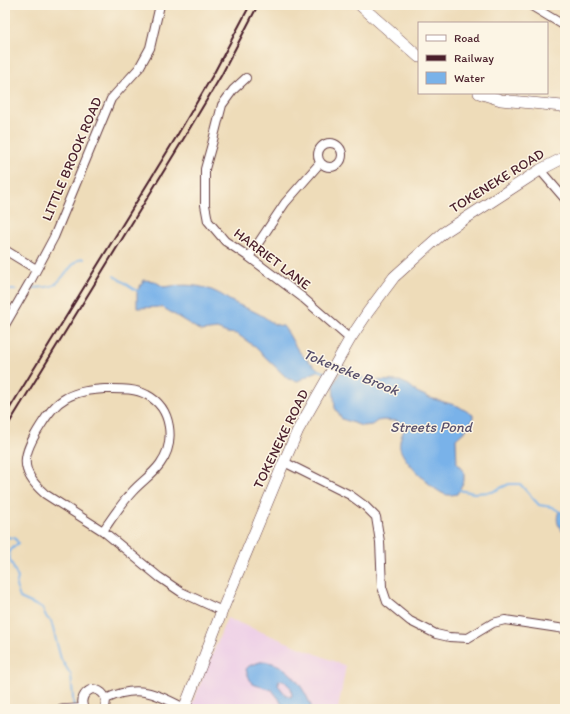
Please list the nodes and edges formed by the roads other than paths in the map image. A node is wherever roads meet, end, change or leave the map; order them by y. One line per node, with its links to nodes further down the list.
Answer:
1 (160, 5): 15 (street, LITTLE BROOK ROAD)
2 (360, 5): 5 (main road)
3 (530, 5): 4 (street)
4 (565, 26)
5 (418, 56)
6 (246, 78): 14 (street, HARRIET LANE)
7 (482, 94): 8 (main road)
8 (565, 108)
9 (565, 157): 11 (main road, TOKENEKE ROAD)
10 (320, 163): 14 (street)
11 (540, 170): 12 (street); 17 (main road, TOKENEKE ROAD)
12 (565, 200)
13 (5, 250): 15 (street)
14 (249, 257): 17 (street, HARRIET LANE)
15 (36, 269): 16 (street, LITTLE BROOK ROAD)
16 (5, 325)
17 (350, 339): 18 (main road, TOKENEKE ROAD)
18 (284, 462): 20 (main road, TOKENEKE ROAD); 21 (street)
19 (102, 531): 19 (street); 20 (street)
20 (222, 611): 26 (main road, TOKENEKE ROAD)
21 (565, 629)
22 (106, 699): 23 (street); 25 (street); 26 (street)
23 (82, 707): 24 (lane)
24 (54, 709)
25 (104, 709)
26 (184, 709)

